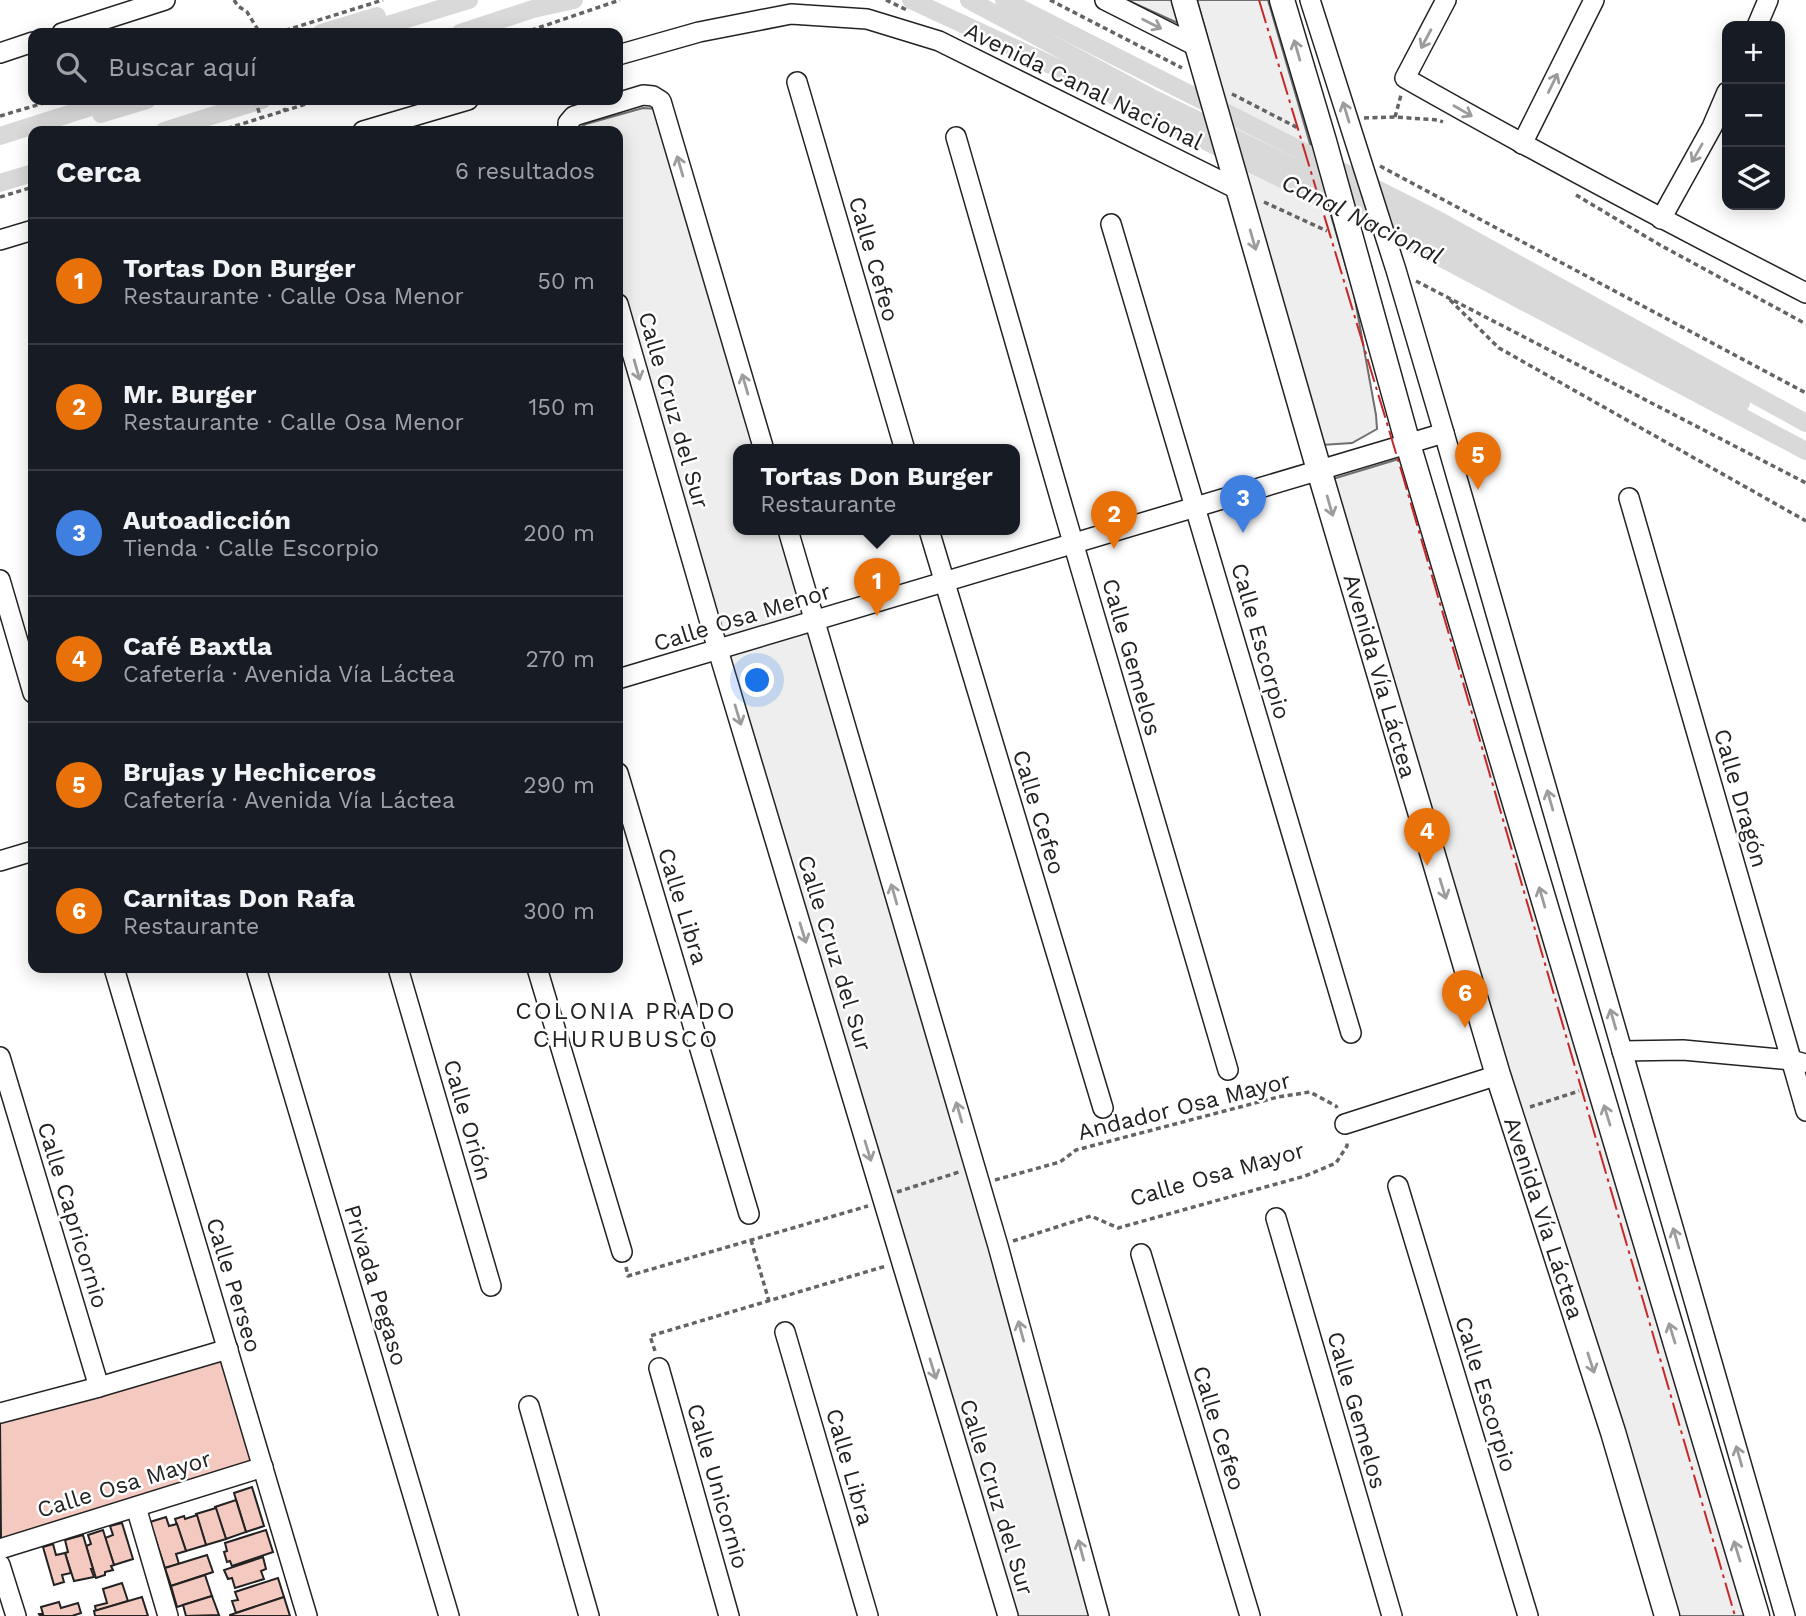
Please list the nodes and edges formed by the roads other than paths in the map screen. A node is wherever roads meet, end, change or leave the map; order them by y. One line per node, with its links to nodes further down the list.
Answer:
1 (165, 0): 10 (street)
2 (1105, 0): 12 (street, one-way to 12)
3 (1184, 0): 12 (main road, Avenida Vía Láctea)
4 (1282, 0): 34 (main road, one-way to 4)
5 (1310, 0): 31 (street, one-way to 5)
6 (1446, 0): 23 (street, one-way to 23)
7 (1594, 0): 23 (street, one-way to 7)
8 (1768, 0): 9 (street)
9 (1758, 21)
10 (78, 28)
11 (28, 44): 13 (street)
12 (1198, 47): 24 (main road, Avenida Vía Láctea)
13 (0, 53)
14 (623, 54): 24 (street, Avenida Canal Nacional)
15 (797, 82): 33 (street, Calle Cefeo)
16 (623, 101): 32 (street, one-way to 16)
17 (1722, 104): 25 (street, one-way to 25)
18 (451, 105): 20 (street)
19 (610, 105): 21 (street, one-way to 21)
20 (380, 126)
21 (568, 126)
22 (956, 136): 40 (street, Calle Gemelos)
23 (1522, 144): 25 (street)
24 (1237, 183): 35 (main road, Avenida Vía Láctea, one-way to 35)
25 (1661, 219): 29 (street)
26 (1111, 224): 37 (street, Calle Escorpio)
27 (28, 232): 28 (street)
28 (0, 240)
29 (1806, 293)
30 (623, 321): 44 (street, Calle Cruz del Sur, one-way to 44)
31 (1444, 433): 34 (street, Calle Osa Menor); 55 (street, one-way to 31)
32 (762, 444)
33 (903, 444)
34 (1408, 444): 35 (street, Calle Osa Menor); 92 (main road, one-way to 34)
35 (1319, 470): 37 (street, Calle Osa Menor); 59 (main road, Avenida Vía Láctea, one-way to 59)
36 (1629, 498): 57 (street, Calle Dragón)
37 (1196, 507): 40 (street, Calle Osa Menor); 54 (street, Calle Escorpio)
38 (789, 535): 43 (street)
39 (930, 535): 42 (street, Calle Cefeo)
40 (1073, 543): 42 (street, Calle Osa Menor); 58 (street, Calle Gemelos)
41 (0, 580): 45 (street)
42 (944, 582): 43 (street, Calle Osa Menor); 60 (street, Calle Cefeo)
43 (814, 621): 44 (street, Calle Osa Menor); 87 (street, one-way to 43)
44 (718, 649): 46 (street, Calle Osa Menor); 86 (street, Calle Cruz del Sur, one-way to 86)
45 (28, 676)
46 (623, 678)
47 (623, 789): 64 (street, Calle Libra)
48 (28, 853): 49 (street)
49 (0, 861)
50 (115, 973): 70 (street, Calle Perseo)
51 (258, 973): 82 (street, Privada Pegaso)
52 (399, 973): 68 (street, Calle Orión)
53 (538, 973): 66 (street)
54 (1351, 1033)
55 (1622, 1051): 57 (street); 93 (street, one-way to 55)
56 (0, 1056): 72 (street, Calle Capricornio)
57 (1799, 1062): 61 (street, Calle Dragón)
58 (1228, 1070)
59 (1498, 1075): 62 (street); 91 (main road, Avenida Vía Láctea, one-way to 91)
60 (1102, 1108)
61 (1806, 1111)
62 (1345, 1124)
63 (1398, 1186): 90 (street, Calle Escorpio)
64 (749, 1214)
65 (1276, 1218): 89 (street, Calle Gemelos)
66 (622, 1252)
67 (1141, 1254): 88 (street, Calle Cefeo)
68 (491, 1286)
69 (785, 1332): 85 (street, Calle Libra)
70 (228, 1349): 72 (street); 75 (street, Calle Perseo)
71 (659, 1368): 84 (street, Calle Unicornio)
72 (99, 1387): 74 (street)
73 (529, 1406): 83 (street)
74 (0, 1413)
75 (264, 1466): 76 (street, Calle Osa Mayor); 81 (street, Calle Perseo)
76 (135, 1507): 77 (street, Calle Osa Mayor); 80 (street)
77 (0, 1549)
78 (0, 1565): 79 (street)
79 (16, 1616)
80 (168, 1616)
81 (307, 1616)
82 (449, 1616)
83 (589, 1616)
84 (729, 1616)
85 (868, 1616)
86 (1008, 1616)
87 (1099, 1616)
88 (1250, 1616)
89 (1392, 1616)
90 (1528, 1616)
91 (1667, 1616)
92 (1756, 1616)
93 (1785, 1616)

